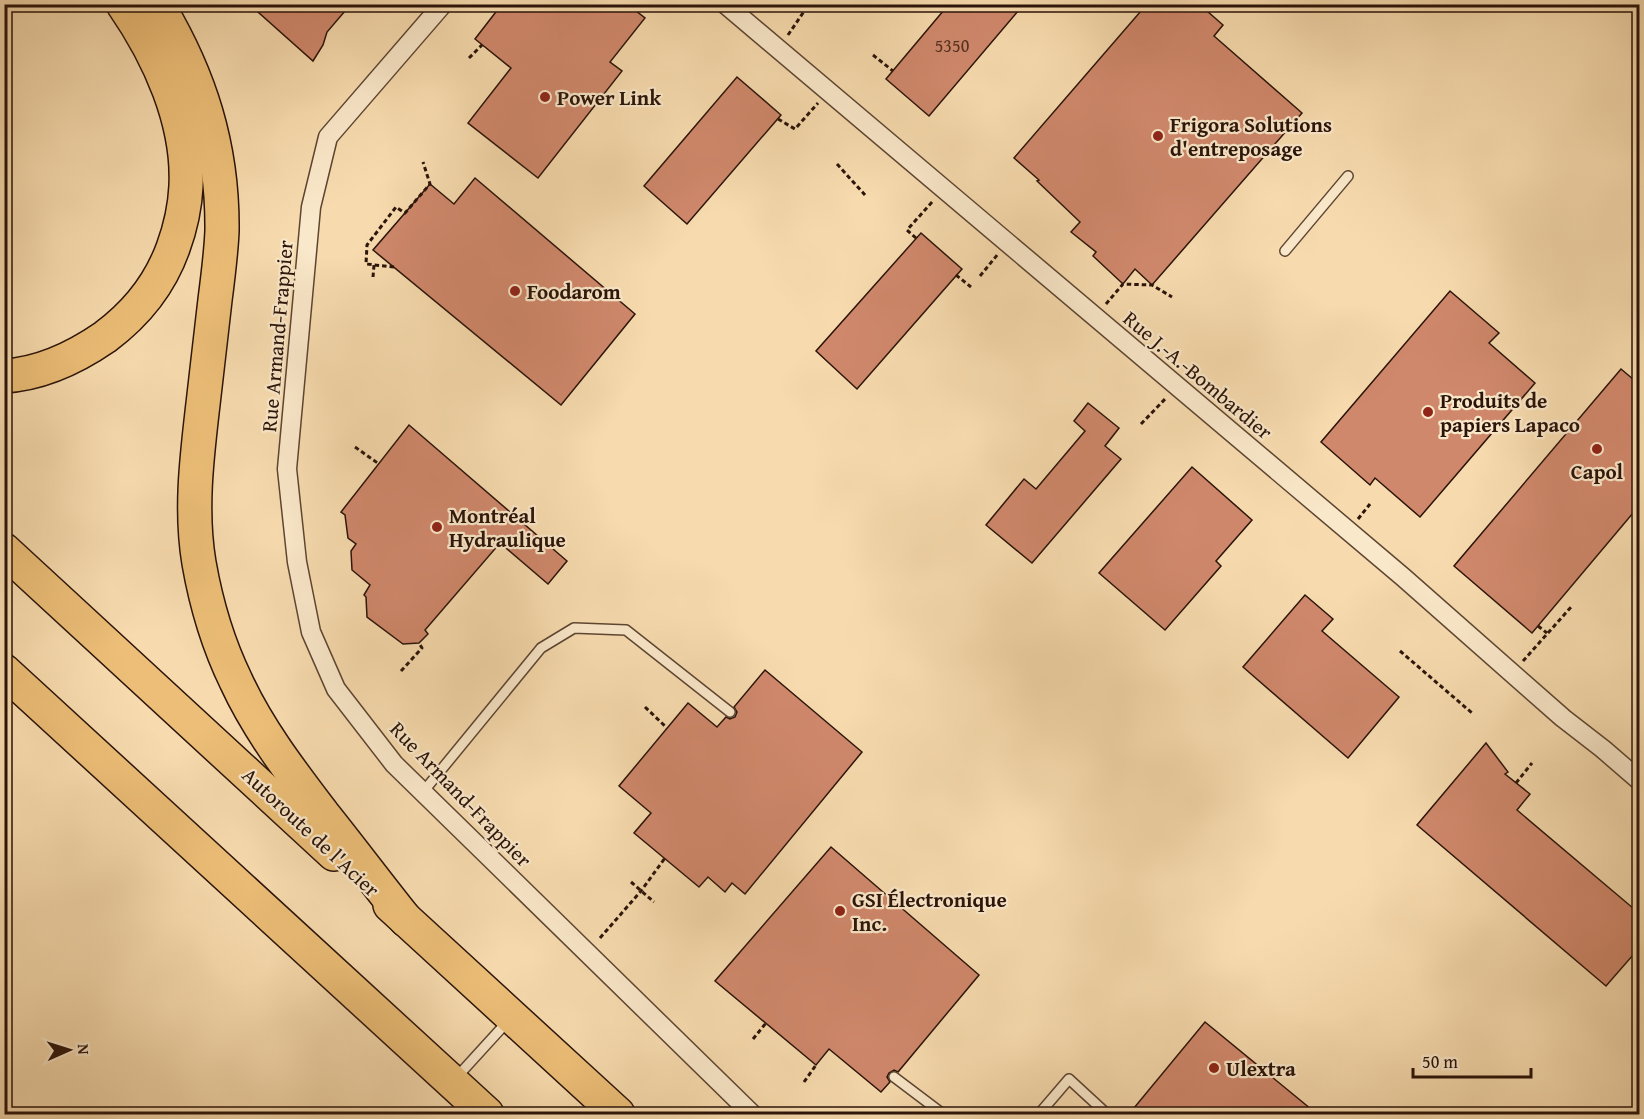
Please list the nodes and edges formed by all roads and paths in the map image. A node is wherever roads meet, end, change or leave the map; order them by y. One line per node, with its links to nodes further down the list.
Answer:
1 (123, 4): 31 (highway)
2 (157, 4): 57 (highway)
3 (363, 4): 7 (path)
4 (443, 4): 52 (street, Rue Armand-Frappier)
5 (725, 4): 9 (street, Rue J.-A.-Bombardier)
6 (808, 4): 9 (path)
7 (369, 9)
8 (482, 45): 11 (path)
9 (778, 49): 13 (street, Rue J.-A.-Bombardier)
10 (873, 55): 12 (path)
11 (469, 58)
12 (892, 71)
13 (828, 91): 14 (path); 18 (street, Rue J.-A.-Bombardier)
14 (778, 119)
15 (423, 162): 23 (path)
16 (837, 164): 19 (path)
17 (1348, 176): 22 (lane)
18 (944, 189): 20 (path); 21 (street, Rue J.-A.-Bombardier)
19 (865, 195)
20 (916, 238)
21 (1007, 243): 26 (path); 30 (street, Rue J.-A.-Bombardier)
22 (1285, 251)
23 (374, 265): 24 (path); 27 (path)
24 (394, 267)
25 (956, 275): 28 (path)
26 (980, 276)
27 (373, 277)
28 (971, 287)
29 (1172, 297): 30 (path)
30 (1095, 317): 32 (street, Rue J.-A.-Bombardier)
31 (4, 376)
32 (1177, 387): 33 (path); 44 (street, Rue J.-A.-Bombardier)
33 (1141, 424)
34 (355, 447): 35 (path)
35 (378, 464)
36 (4, 550): 57 (highway, Autoroute de l'Acier)
37 (1572, 606): 39 (path)
38 (1538, 626): 39 (path)
39 (1547, 633): 44 (path)
40 (420, 643): 43 (path)
41 (1400, 651): 47 (path)
42 (4, 671): 64 (highway)
43 (401, 671)
44 (1512, 674): 50 (street, Rue J.-A.-Bombardier)
45 (645, 707): 48 (path)
46 (730, 712): 52 (lane)
47 (1472, 713)
48 (667, 728)
49 (1532, 763): 51 (path)
50 (1640, 781)
51 (1516, 783)
52 (423, 792): 68 (street, Rue Armand-Frappier)
53 (665, 858): 55 (path)
54 (631, 882): 55 (path)
55 (641, 891): 56 (path); 58 (path)
56 (654, 902)
57 (406, 920): 59 (highway, Autoroute de l'Acier)
58 (600, 938)
59 (512, 1017): 64 (lane); 67 (highway, Autoroute de l'Acier)
60 (766, 1023): 61 (path)
61 (753, 1039)
62 (816, 1065): 65 (path)
63 (894, 1077): 69 (lane)
64 (452, 1082): 66 (highway)
65 (804, 1082)
66 (488, 1114)
67 (618, 1114)
68 (752, 1114)
69 (943, 1114)
70 (1039, 1114): 71 (lane)
71 (1107, 1114)

